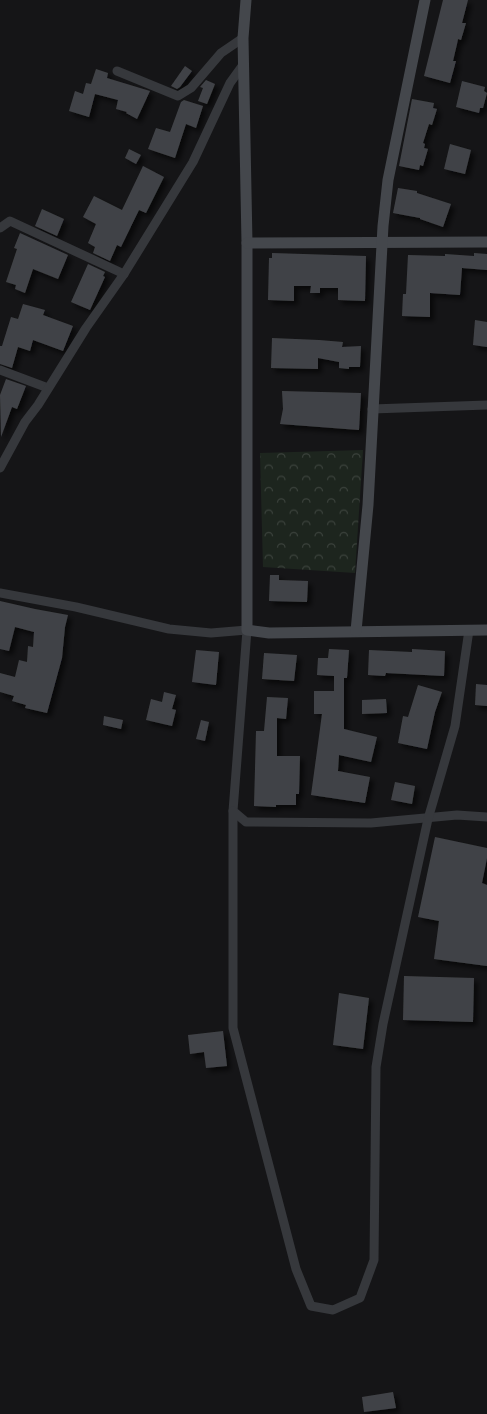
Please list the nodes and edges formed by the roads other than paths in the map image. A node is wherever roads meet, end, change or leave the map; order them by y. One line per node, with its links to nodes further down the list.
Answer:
1 (246, 0): 3 (street)
2 (426, 0): 9 (street)
3 (243, 38): 4 (street); 5 (street)
4 (244, 65): 7 (street); 10 (street)
5 (117, 72)
6 (0, 228): 10 (street)
7 (247, 242): 9 (street); 18 (street)
8 (487, 242): 9 (street)
9 (382, 244): 14 (street)
10 (124, 274): 12 (street)
11 (0, 370): 12 (street)
12 (48, 388): 15 (street)
13 (487, 405): 14 (street)
14 (372, 409): 21 (street)
15 (5, 452): 16 (street)
16 (0, 468)
17 (0, 593): 18 (street)
18 (247, 630): 21 (street); 22 (street)
19 (469, 630): 20 (street); 21 (street); 24 (street)
20 (487, 630)
21 (356, 631)
22 (233, 811): 24 (street); 24 (street)
23 (487, 817): 24 (street)
24 (428, 818)

